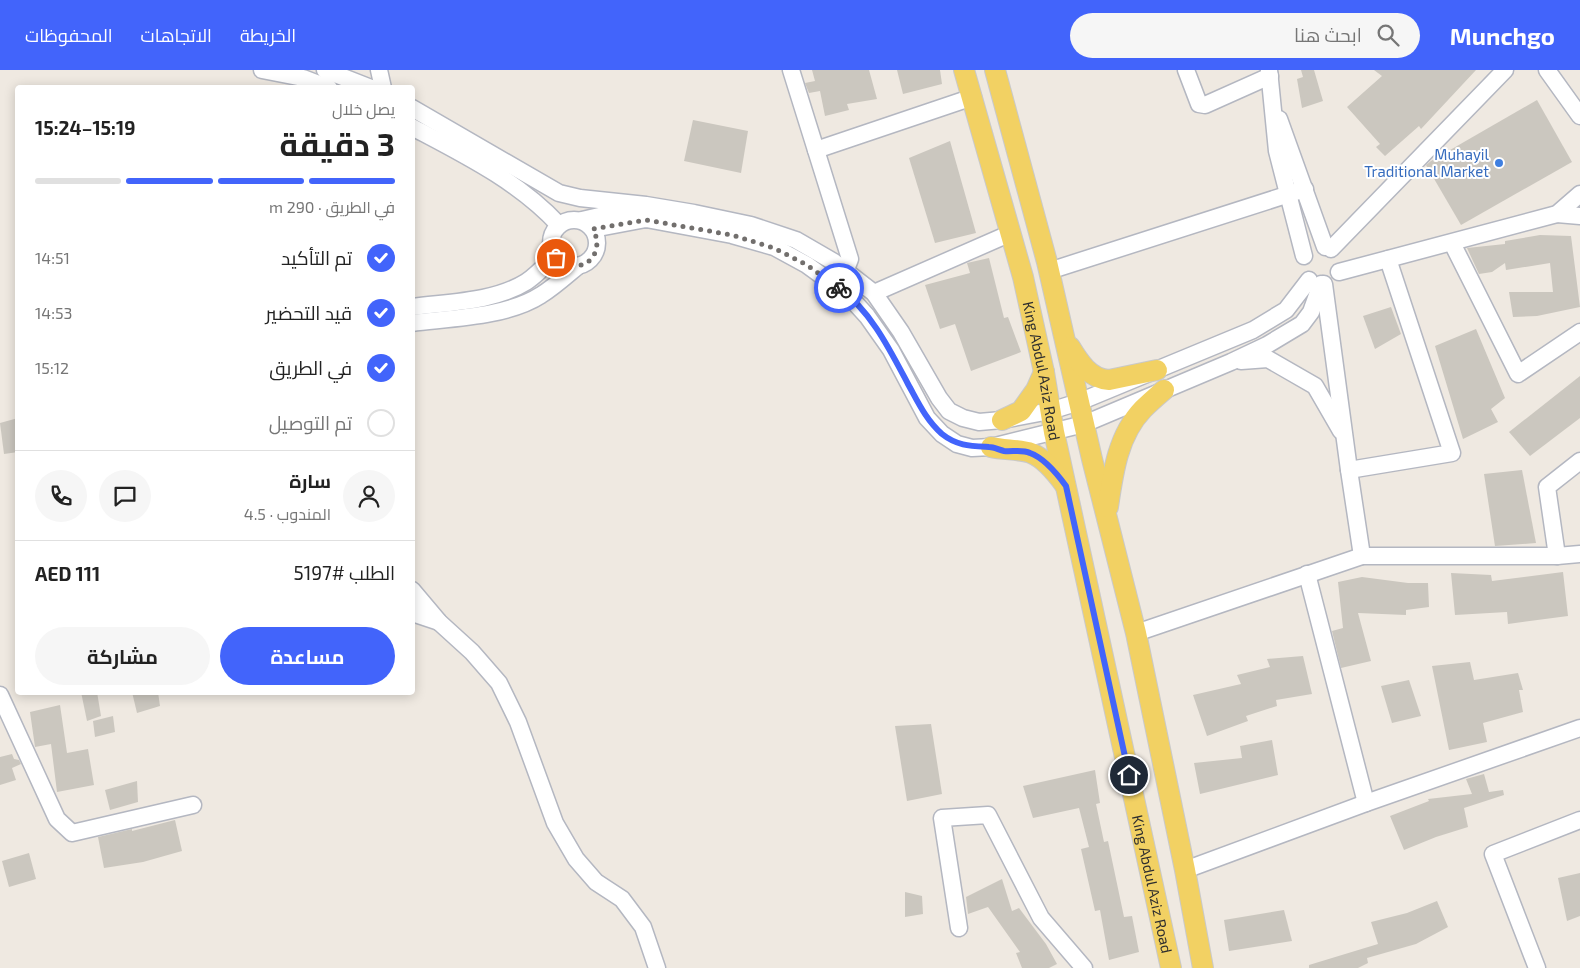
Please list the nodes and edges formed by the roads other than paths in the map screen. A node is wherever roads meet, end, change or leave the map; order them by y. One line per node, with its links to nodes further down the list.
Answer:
1 (262, 70): 11 (street)
2 (325, 70): 12 (street)
3 (379, 70): 13 (street)
4 (791, 70): 19 (street)
5 (964, 70): 14 (main road, King Abdul Aziz Road)
6 (995, 70): 36 (main road, King Abdul Aziz Road)
7 (1186, 70): 10 (street)
8 (1505, 70): 30 (street)
9 (1547, 70): 17 (street)
10 (1270, 73): 15 (street)
11 (321, 85)
12 (363, 85)
13 (382, 85)
14 (973, 97): 19 (street); 28 (main road, King Abdul Aziz Road)
15 (1273, 106): 20 (street); 21 (street)
16 (415, 110): 23 (street)
17 (1580, 116)
18 (415, 129): 26 (street)
19 (816, 150): 35 (street)
20 (1305, 189): 21 (street); 30 (street)
21 (1288, 194): 32 (street); 36 (street)
22 (1580, 194): 24 (street)
23 (646, 205): 27 (street); 35 (street)
24 (1557, 214): 25 (street); 29 (street)
25 (1580, 216)
26 (559, 225): 27 (street); 31 (street)
27 (586, 225): 34 (street); 39 (street)
28 (1011, 233): 40 (street); 47 (main road, King Abdul Aziz Road)
29 (1452, 242): 33 (street); 43 (street)
30 (1328, 248): 32 (street); 37 (street)
31 (555, 255): 34 (street); 41 (street)
32 (1304, 256): 38 (street)
33 (1388, 259): 37 (street); 57 (street)
34 (578, 266): 42 (street)
35 (846, 271): 39 (street); 40 (street)
36 (1049, 271): 44 (main road, King Abdul Aziz Road)
37 (1339, 272): 38 (street)
38 (1318, 282): 45 (street); 46 (street); 54 (street)
39 (838, 288): 55 (street)
40 (874, 293): 51 (street)
41 (415, 307)
42 (415, 323)
43 (1580, 332)
44 (1064, 339): 46 (main road); 49 (main road, King Abdul Aziz Road)
45 (1232, 362): 48 (street); 54 (street)
46 (1157, 370): 49 (street)
47 (1044, 372): 50 (main road, King Abdul Aziz Road); 51 (main road)
48 (1164, 390): 52 (street); 59 (main road)
49 (1079, 402): 50 (street); 52 (main road, King Abdul Aziz Road)
50 (1050, 411): 51 (street); 53 (main road, King Abdul Aziz Road)
51 (1002, 420)
52 (1084, 424): 53 (street); 59 (main road, King Abdul Aziz Road)
53 (1054, 432): 55 (street); 58 (main road, King Abdul Aziz Road)
54 (1346, 439): 57 (street)
55 (991, 447): 58 (main road)
56 (1580, 461): 62 (street)
57 (1349, 470): 61 (street)
58 (1066, 486): 77 (main road, King Abdul Aziz Road)
59 (1106, 516): 67 (main road, King Abdul Aziz Road)
60 (1580, 554): 62 (street)
61 (1362, 556): 62 (street); 63 (street)
62 (1557, 556)
63 (1307, 574): 67 (street); 70 (street)
64 (415, 594): 66 (street)
65 (415, 614): 66 (street)
66 (439, 622): 75 (street)
67 (1136, 633): 73 (main road, King Abdul Aziz Road)
68 (0, 695): 71 (street)
69 (1580, 728): 70 (street)
70 (1366, 803): 73 (street)
71 (194, 805)
72 (1580, 820): 79 (street)
73 (1186, 870): 78 (main road, King Abdul Aziz Road)
74 (959, 928): 76 (street)
75 (657, 968)
76 (1084, 968)
77 (1170, 968)
78 (1202, 968)
79 (1537, 968)

